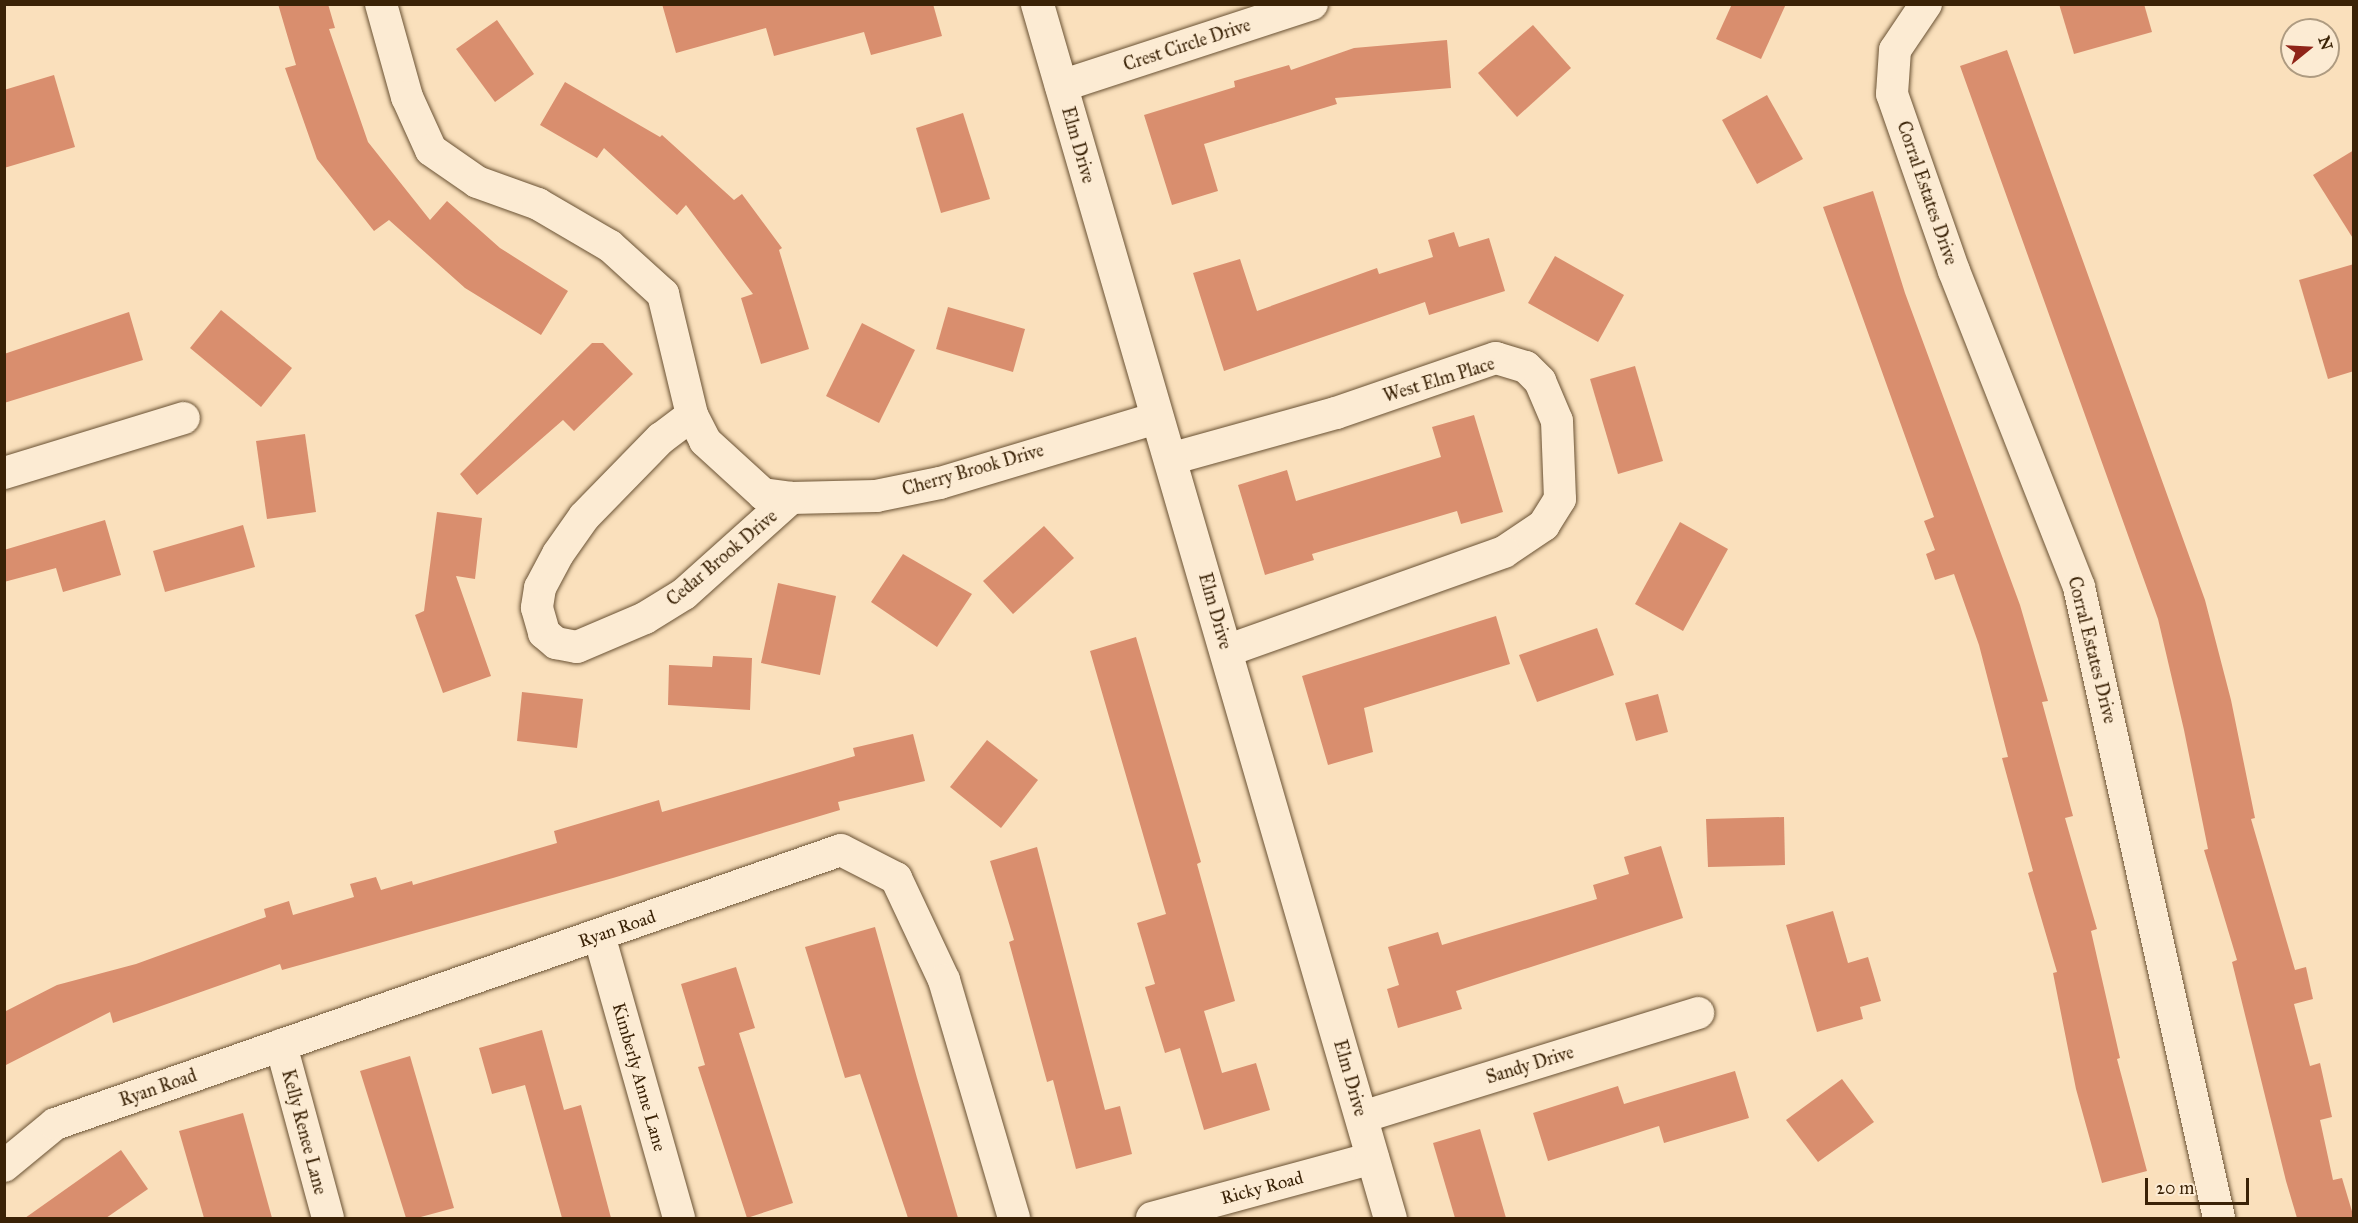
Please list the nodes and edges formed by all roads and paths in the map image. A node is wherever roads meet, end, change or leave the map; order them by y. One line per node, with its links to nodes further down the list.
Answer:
1 (381, 4): 6 (street, Cherry Brook Drive)
2 (1037, 4): 5 (street, Elm Drive)
3 (1312, 4): 5 (street, Crest Circle Drive)
4 (1926, 4): 24 (street, Corral Estates Drive)
5 (1061, 86): 8 (street, Elm Drive)
6 (692, 415): 11 (street, Cherry Brook Drive); 11 (street, Cedar Brook Drive)
7 (184, 418): 10 (street)
8 (1157, 418): 9 (street, Elm Drive); 11 (street, Cherry Brook Drive)
9 (1170, 459): 12 (street, Elm Drive); 12 (street, West Elm Place)
10 (4, 473)
11 (791, 498)
12 (1226, 651): 16 (street, Elm Drive)
13 (599, 935): 15 (street, Ryan Road); 20 (street, Kimberly Anne Lane); 21 (street, Ryan Road)
14 (1698, 1013): 16 (street, Sandy Drive)
15 (281, 1045): 18 (street, Ryan Road); 19 (street, Kelly Renee Lane)
16 (1362, 1117): 17 (street, Elm Drive)
17 (1373, 1158): 22 (street, Ricky Road); 23 (street, Elm Drive)
18 (4, 1166)
19 (328, 1218)
20 (679, 1218)
21 (1014, 1218)
22 (1152, 1218)
23 (1389, 1218)
24 (2219, 1218)

